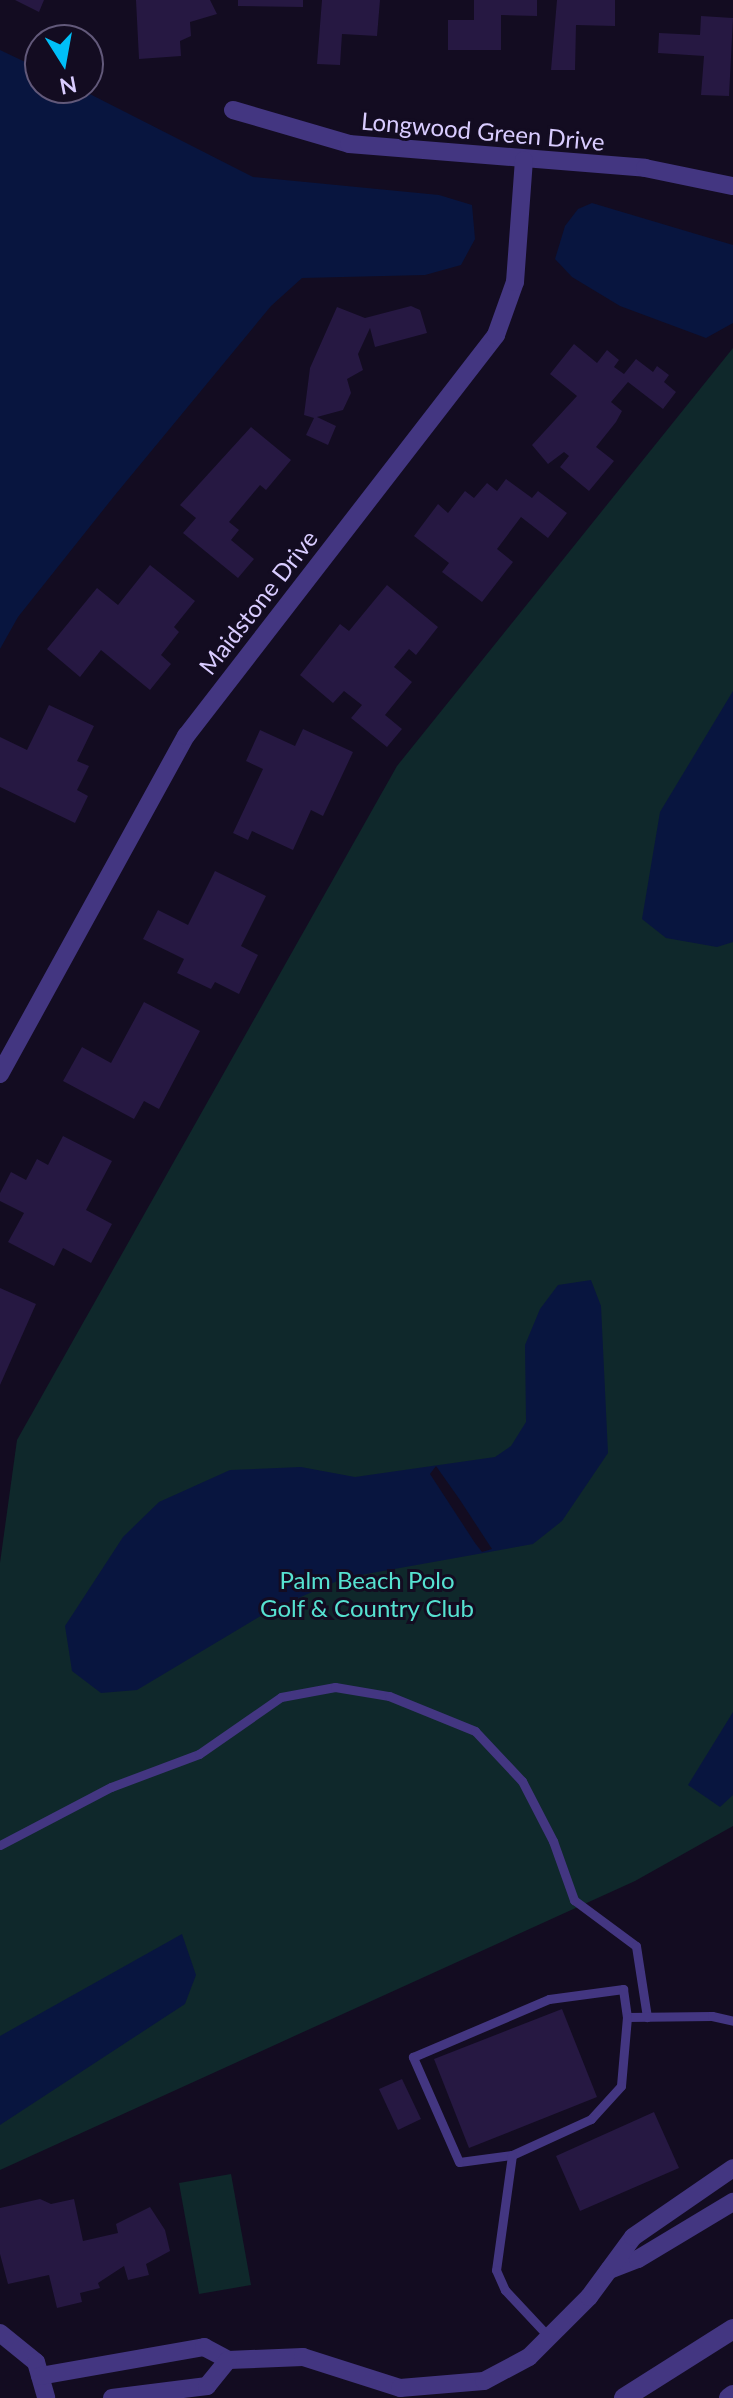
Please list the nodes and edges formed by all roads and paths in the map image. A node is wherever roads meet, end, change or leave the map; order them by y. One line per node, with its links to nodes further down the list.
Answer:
1 (233, 110): 2 (street, Longwood Green Drive)
2 (524, 160): 3 (street, Longwood Green Drive); 4 (street, Maidstone Drive)
3 (733, 186)
4 (0, 1074)
5 (0, 1845): 7 (lane)
6 (627, 2017): 7 (lane); 9 (lane); 9 (lane)
7 (647, 2017): 8 (lane)
8 (733, 2021)
9 (512, 2155): 15 (lane)
10 (733, 2168): 12 (street)
11 (733, 2202): 12 (street)
12 (609, 2270): 15 (street)
13 (733, 2329): 20 (street)
14 (0, 2333): 17 (street)
15 (549, 2337): 16 (street)
16 (228, 2360): 17 (street); 19 (street)
17 (40, 2376): 18 (street)
18 (46, 2398)
19 (112, 2398)
20 (624, 2398)

